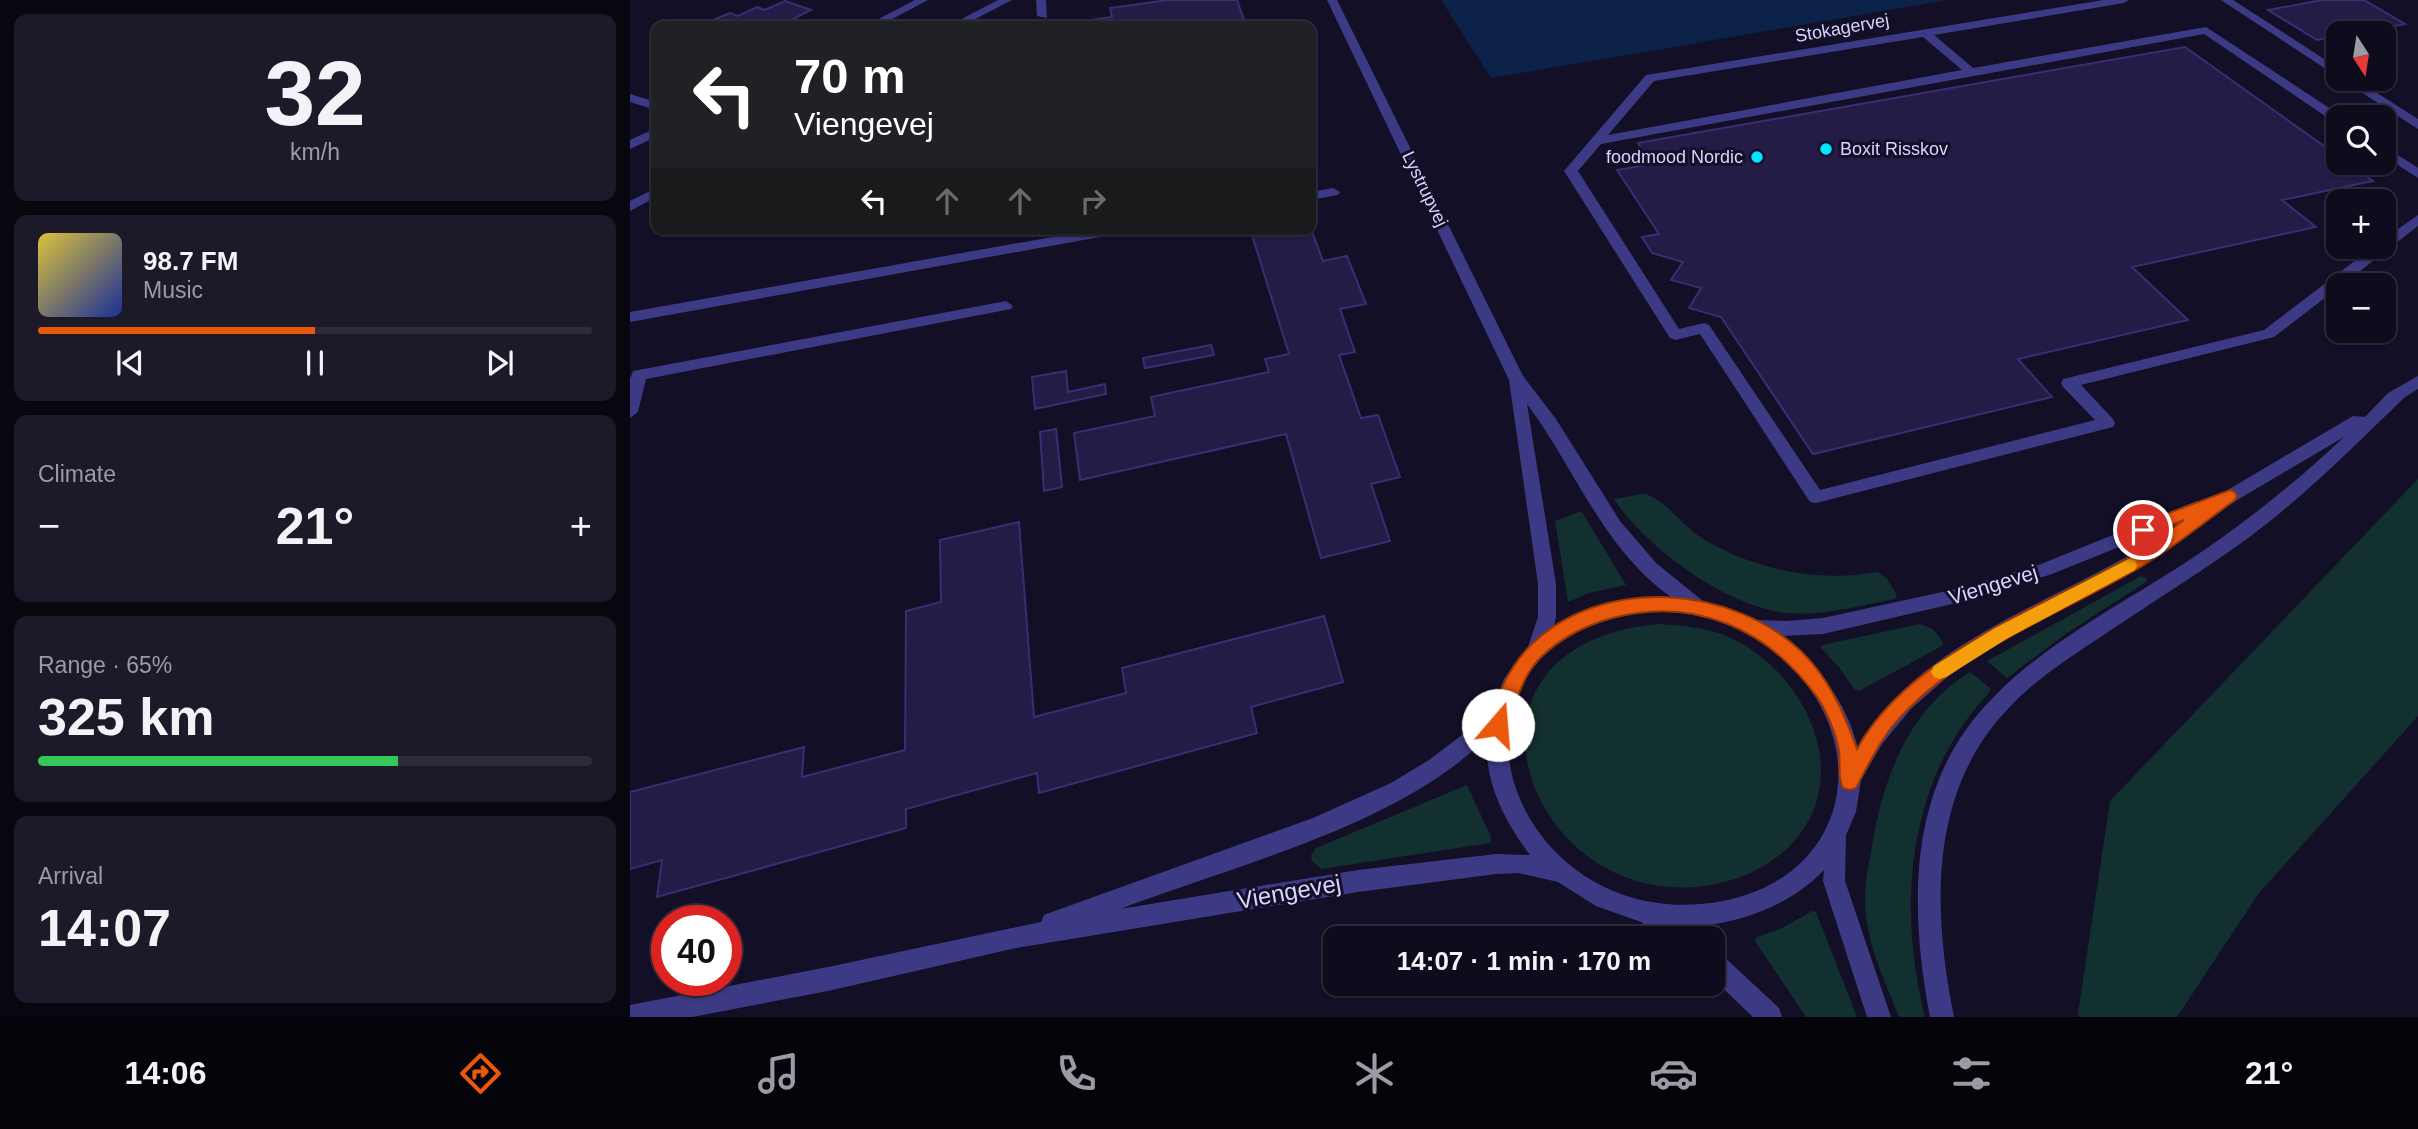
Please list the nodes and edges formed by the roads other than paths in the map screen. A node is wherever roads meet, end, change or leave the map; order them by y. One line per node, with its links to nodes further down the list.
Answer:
1 (923, 0): 8 (street)
2 (1007, 0): 9 (street)
3 (1041, 0): 7 (street)
4 (1332, 0): 33 (street, Lystrupvej)
5 (2124, 0): 10 (street, Stokagervej)
6 (2226, 0): 11 (street)
7 (1043, 16)
8 (881, 21)
9 (964, 21)
10 (1924, 32): 12 (street); 19 (street, Stokagervej)
11 (2326, 65)
12 (1971, 72): 16 (street); 19 (street)
13 (2366, 91): 17 (street)
14 (630, 99): 15 (street)
15 (651, 105)
16 (2326, 111)
17 (2418, 125)
18 (651, 134): 20 (street)
19 (1597, 141): 30 (street)
20 (630, 145)
21 (2396, 158): 22 (street)
22 (2418, 174)
23 (1333, 192): 25 (street)
24 (651, 195): 26 (street)
25 (1316, 195)
26 (630, 207)
27 (2418, 219): 29 (street)
28 (1088, 235): 32 (street)
29 (2396, 236)
30 (2366, 259)
31 (1006, 306): 35 (street)
32 (630, 317)
33 (1516, 379): 37 (street, Lystrupvej); 39 (street, Lystrupvej)
34 (2410, 386): 36 (street, Viengevej); 51 (street)
35 (630, 412)
36 (2230, 496): 38 (street, Viengevej); 41 (street, Viengevej)
37 (1703, 608): 38 (street); 39 (street)
38 (1746, 624): 41 (street)
39 (1536, 651): 40 (street)
40 (1502, 708): 43 (street); 46 (street, Viengevej)
41 (1850, 782): 42 (street)
42 (1839, 830): 44 (street); 50 (street)
43 (1563, 873): 44 (street); 46 (street, Viengevej)
44 (1634, 909): 45 (street)
45 (1663, 926)
46 (1016, 937): 48 (street, Viengevej)
47 (1725, 974): 49 (street)
48 (630, 1017)
49 (1770, 1017)
50 (1879, 1017)
51 (1942, 1017)

